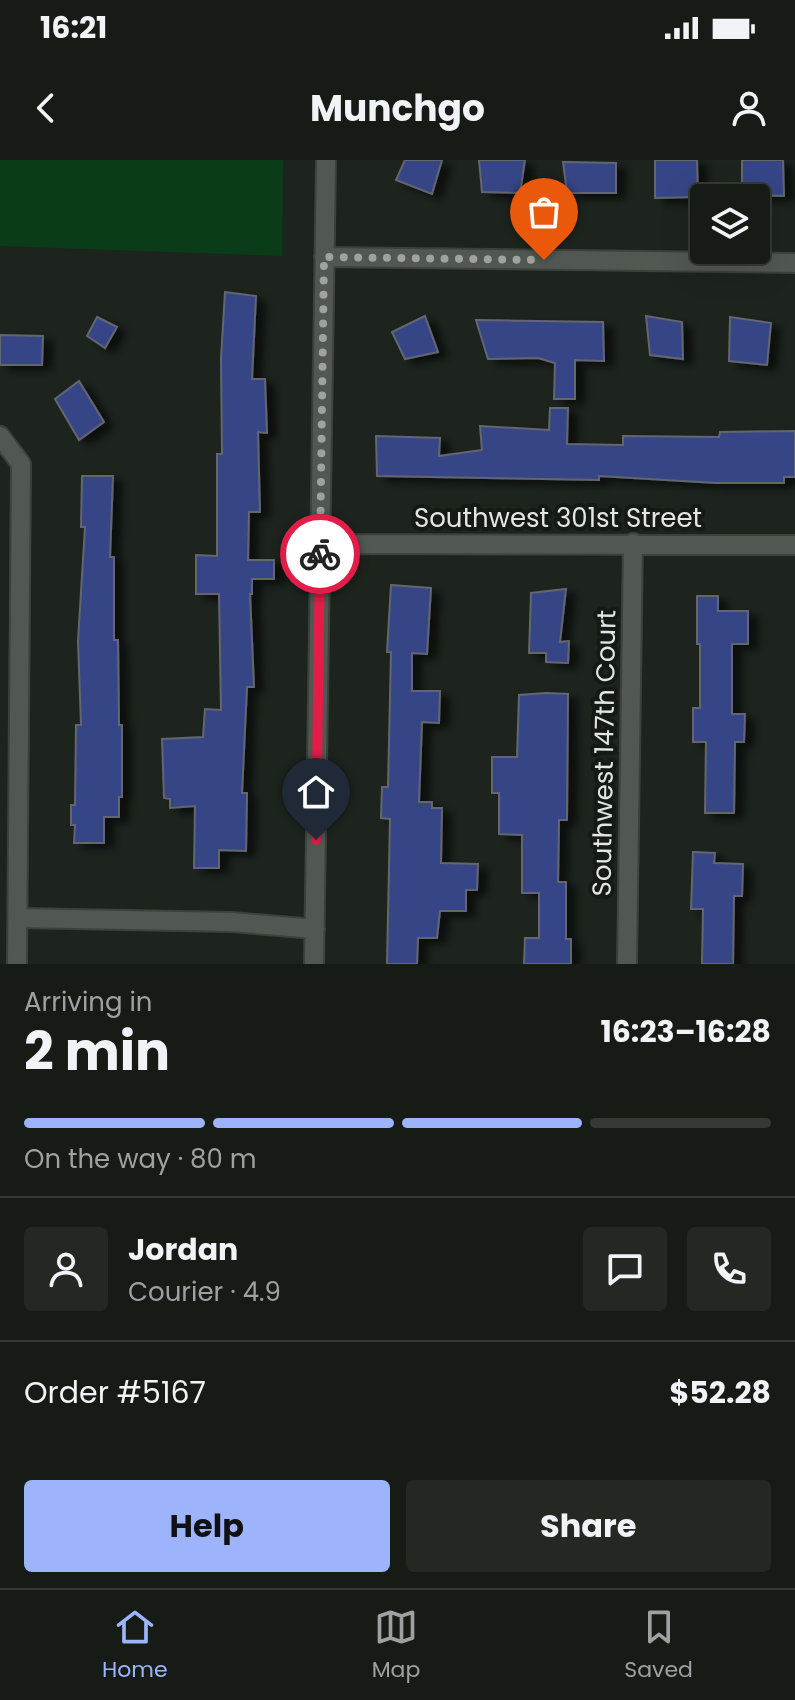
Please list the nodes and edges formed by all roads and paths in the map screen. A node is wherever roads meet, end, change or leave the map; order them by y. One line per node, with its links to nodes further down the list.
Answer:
1 (326, 160): 2 (street)
2 (324, 257): 3 (street); 6 (street)
3 (795, 263)
4 (0, 436): 8 (street)
5 (633, 543): 6 (street, Southwest 301st Street); 7 (street, Southwest 301st Street); 12 (street, Southwest 147th Court)
6 (320, 544): 9 (street)
7 (795, 545)
8 (19, 918): 9 (street); 10 (street)
9 (315, 929): 11 (street)
10 (17, 964)
11 (314, 964)
12 (627, 964)

